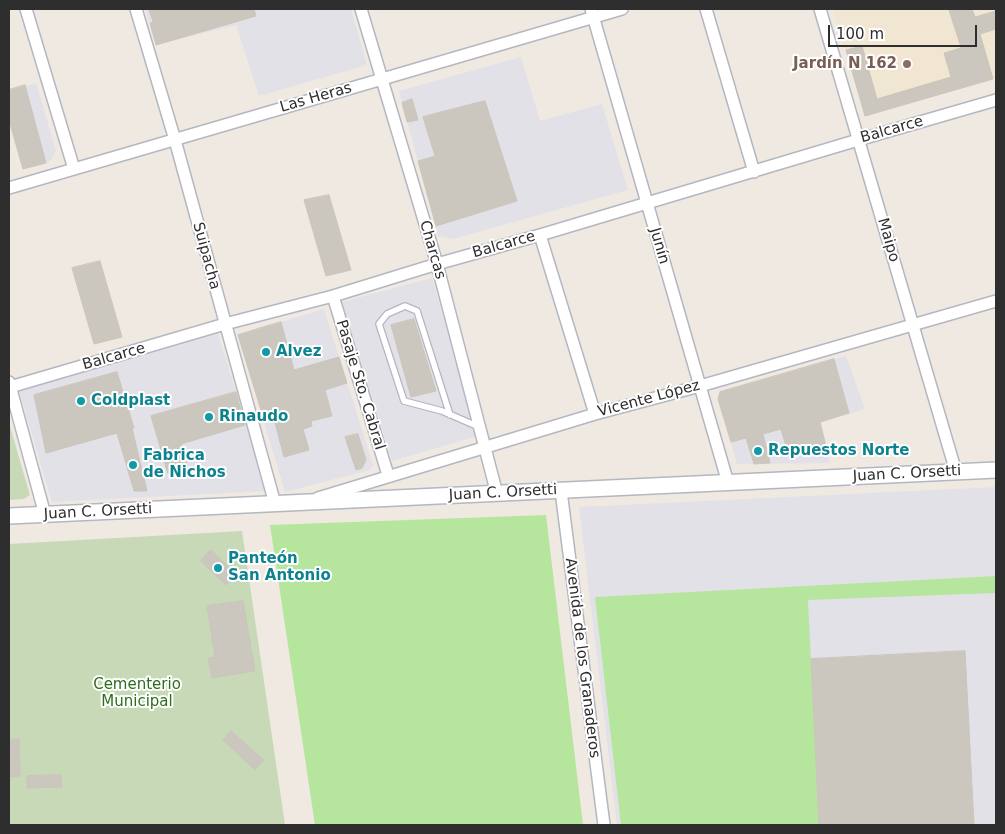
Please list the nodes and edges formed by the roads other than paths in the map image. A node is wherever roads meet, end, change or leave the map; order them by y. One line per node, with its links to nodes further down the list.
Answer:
1 (26, 9): 12 (street)
2 (136, 9): 10 (street, Suipacha)
3 (361, 9): 8 (street, Charcas)
4 (622, 9): 7 (street, Las Heras)
5 (706, 9): 13 (street)
6 (820, 9): 11 (street, Maipo)
7 (592, 13): 8 (street, Las Heras); 15 (street, Junín)
8 (382, 79): 10 (street, Las Heras); 17 (street, Charcas)
9 (996, 100): 11 (street, Balcarce)
10 (175, 140): 12 (street, Las Heras); 20 (street, Suipacha)
11 (858, 140): 13 (street, Balcarce); 21 (street, Maipo)
12 (74, 169): 14 (street, Las Heras)
13 (754, 172): 15 (street, Balcarce)
14 (9, 188)
15 (646, 202): 16 (street, Balcarce); 23 (street, Junín)
16 (540, 235): 17 (street, Balcarce); 24 (street)
17 (437, 264): 18 (street, Balcarce); 26 (street, Charcas)
18 (332, 296): 20 (street, Balcarce); 30 (street, Pasaje Sto. Cabral)
19 (996, 301): 21 (street, Vicente López)
20 (225, 324): 22 (street, Balcarce); 35 (street, Suipacha)
21 (912, 324): 23 (street, Vicente López); 29 (street, Maipo)
22 (10, 385): 36 (street)
23 (700, 386): 24 (street, Vicente López); 31 (street, Junín)
24 (595, 414): 27 (street, Vicente López)
25 (450, 415): 25 (lane); 26 (lane)
26 (481, 428): 27 (street, Charcas)
27 (486, 446): 30 (street, Vicente López); 33 (street, Charcas)
28 (996, 470): 29 (street, Juan C. Orsetti)
29 (956, 472): 31 (street, Juan C. Orsetti)
30 (388, 475): 34 (street, Vicente López)
31 (728, 483): 32 (street, Juan C. Orsetti)
32 (561, 491): 33 (street, Juan C. Orsetti); 38 (street, Avenida de los Granaderos)
33 (497, 494): 34 (street, Juan C. Orsetti)
34 (303, 503): 35 (street, Juan C. Orsetti)
35 (275, 504): 36 (street, Juan C. Orsetti)
36 (45, 515): 37 (street, Juan C. Orsetti)
37 (9, 516)
38 (604, 825)

